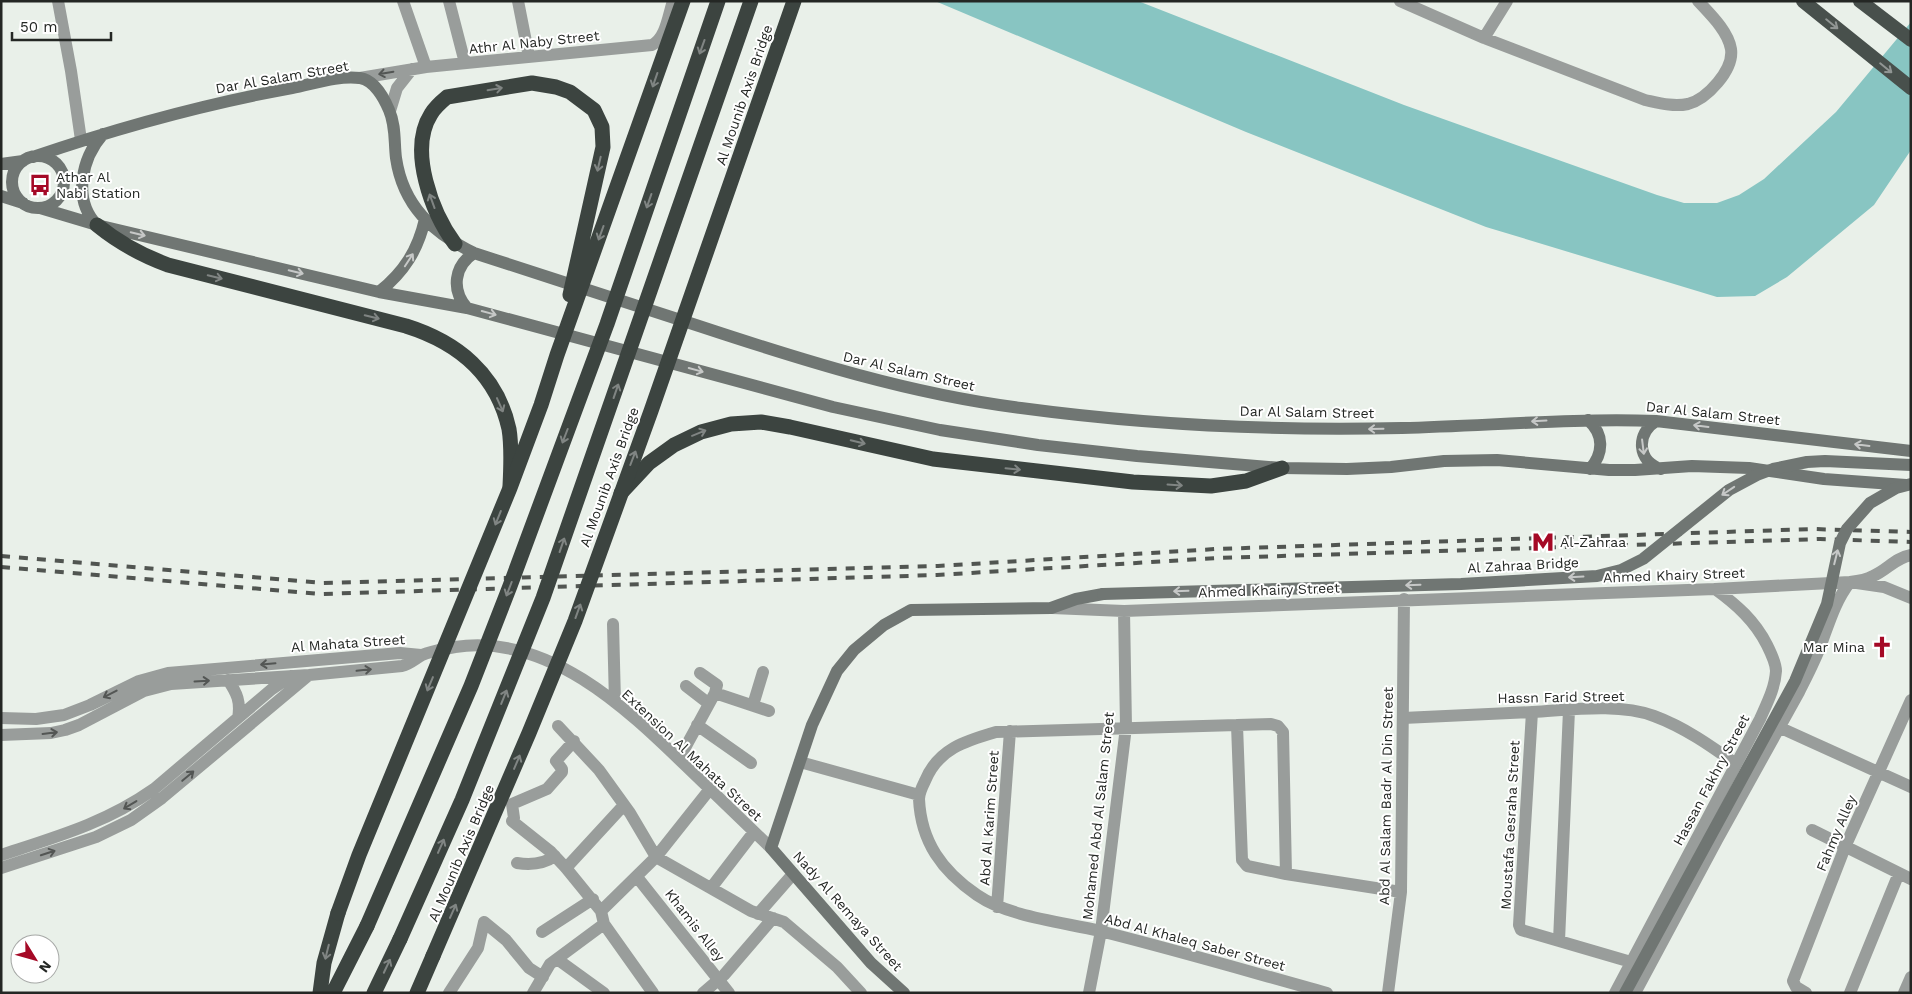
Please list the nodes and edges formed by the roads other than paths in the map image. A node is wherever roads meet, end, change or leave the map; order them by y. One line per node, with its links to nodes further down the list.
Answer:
1 (58, 1): 25 (street)
2 (403, 1): 19 (street)
3 (448, 1): 18 (street)
4 (518, 1): 17 (street)
5 (673, 1): 17 (street, Athr Al Naby Street)
6 (683, 1): 37 (highway, one-way to 37, bridge)
7 (718, 1): 125 (highway, one-way to 125, bridge)
8 (751, 1): 126 (highway, Al Mounib Axis Bridge, one-way to 8, bridge)
9 (794, 1): 47 (highway, Al Mounib Axis Bridge, one-way to 9, bridge)
10 (1400, 1): 15 (street)
11 (1507, 1): 15 (street)
12 (1698, 1): 15 (street)
13 (1803, 1): 22 (highway, one-way to 22)
14 (1860, 1): 16 (highway)
15 (1484, 38)
16 (1911, 40)
17 (529, 57): 18 (street, Athr Al Naby Street)
18 (466, 63): 19 (street, Athr Al Naby Street)
19 (426, 67): 20 (street, Athr Al Naby Street)
20 (412, 69): 21 (street, Athr Al Naby Street, one-way to 21); 23 (street)
21 (360, 78): 23 (main road, Dar Al Salam Street); 24 (main road, Dar Al Salam Street)
22 (1911, 88)
23 (390, 111): 31 (main road, Dar Al Salam Street)
24 (103, 134): 25 (main road, Dar Al Salam Street); 32 (main road)
25 (81, 140): 26 (main road, Dar Al Salam Street)
26 (28, 159): 27 (main road, Dar Al Salam Street); 29 (main road); 30 (main road)
27 (1, 164)
28 (1, 196): 29 (main road)
29 (25, 204): 30 (main road)
30 (40, 208): 32 (main road)
31 (425, 219): 33 (main road, Dar Al Salam Street); 35 (main road, one-way to 31)
32 (97, 225): 35 (main road, one-way to 35); 46 (highway, one-way to 46)
33 (455, 244): 34 (main road, Dar Al Salam Street); 37 (highway, one-way to 37, bridge)
34 (474, 253): 36 (main road); 38 (main road, Dar Al Salam Street, one-way to 34)
35 (379, 292): 36 (main road)
36 (467, 308): 42 (main road, one-way to 42)
37 (557, 355): 46 (highway, bridge)
38 (1588, 420): 39 (main road, Dar Al Salam Street); 43 (main road)
39 (1656, 421): 40 (main road, Dar Al Salam Street, one-way to 39); 44 (main road, one-way to 44)
40 (1911, 451)
41 (1911, 465): 53 (main road, Al Zahraa Bridge, one-way to 53, bridge)
42 (1282, 468): 43 (main road); 47 (highway, one-way to 42)
43 (1590, 469): 44 (main road)
44 (1662, 469): 45 (main road)
45 (1911, 484): 138 (main road, one-way to 45, bridge)
46 (510, 488): 124 (highway, one-way to 124, bridge)
47 (620, 494): 127 (highway, Al Mounib Axis Bridge, one-way to 47, bridge)
48 (1911, 555): 49 (street)
49 (1850, 582): 50 (street, Ahmed Khairy Street); 51 (street, Ahmed Khairy Street); 78 (street)
50 (1715, 589): 52 (street, Ahmed Khairy Street); 74 (street, Hassan Fakhry Street)
51 (1911, 598)
52 (1404, 599): 54 (street, Ahmed Khairy Street); 73 (street, Abd Al Salam Badr Al Din Street)
53 (1051, 608): 54 (street, Ahmed Khairy Street); 84 (main road, Ahmed Khairy Street)
54 (1124, 610): 79 (street, Mohamed Abd Al Salam Street)
55 (614, 624): 65 (street)
56 (421, 655): 57 (street, Al Mahata Street); 60 (street, Al Mahata Street, one-way to 56); 65 (street, Extension Al Mahata Street)
57 (311, 661): 61 (street); 71 (street, Al Mahata Street, one-way to 71)
58 (764, 672): 67 (street)
59 (700, 673): 64 (street)
60 (309, 675): 61 (street, Al Mahata Street); 100 (street, one-way to 60)
61 (291, 676): 62 (street, Al Mahata Street); 72 (street)
62 (228, 680): 72 (street); 81 (street, Al Mahata Street, one-way to 62)
63 (686, 686): 64 (street)
64 (711, 698): 67 (street); 75 (street)
65 (615, 702): 83 (street, Extension Al Mahata Street)
66 (1910, 703): 87 (street, Fahmy Alley)
67 (753, 705): 68 (street)
68 (769, 710)
69 (1569, 710): 70 (street, Hassn Farid Street); 86 (street, Hassn Farid Street); 116 (street)
70 (1532, 712): 73 (street, Hassn Farid Street); 116 (street, Moustafa Gesraha Street)
71 (1, 718)
72 (238, 718): 96 (street, one-way to 96)
73 (1403, 718): 107 (street, Abd Al Salam Badr Al Din Street)
74 (1760, 719): 78 (street); 86 (street, Hassan Fakhry Street)
75 (697, 725): 83 (street); 85 (street)
76 (1237, 725): 79 (street); 103 (street); 103 (street)
77 (558, 726): 82 (street)
78 (1779, 727): 87 (street); 139 (street)
79 (1126, 728): 80 (street); 114 (street, Mohamed Abd Al Salam Street)
80 (1010, 731): 90 (street); 109 (street, Abd Al Karim Street)
81 (1, 735)
82 (574, 741): 91 (street); 97 (street)
83 (679, 759): 89 (street, Extension Al Mahata Street)
84 (800, 762): 90 (street); 95 (main road, Ahmed Khairy Street)
85 (751, 763)
86 (1736, 764): 118 (street, Hassan Fakhry Street)
87 (1878, 772): 88 (street); 94 (street, Fahmy Alley)
88 (1911, 787)
89 (710, 790): 93 (street, Extension Al Mahata Street); 98 (street)
90 (919, 795): 109 (street, Abd Al Khaleq Saber Street)
91 (624, 805): 98 (street); 101 (street)
92 (1812, 830): 94 (street)
93 (754, 832): 95 (street, Extension Al Mahata Street); 106 (street)
94 (1845, 846): 104 (street); 140 (street, Fahmy Alley)
95 (771, 848): 102 (main road, Nady Al Remaya Street)
96 (1, 855)
97 (555, 856): 99 (street); 101 (street)
98 (656, 857): 105 (street); 106 (street)
99 (517, 863)
100 (1, 868)
101 (566, 868): 108 (street)
102 (794, 874): 111 (street); 133 (main road, Nady Al Remaya Street)
103 (1286, 874): 107 (street)
104 (1907, 874): 141 (street)
105 (637, 877): 110 (street); 121 (street, Khamis Alley)
106 (711, 888): 111 (street)
107 (1401, 892): 136 (street, Abd Al Salam Badr Al Din Street)
108 (593, 899): 110 (street); 115 (street)
109 (997, 907): 114 (street, Abd Al Khaleq Saber Street)
110 (602, 911): 113 (street)
111 (758, 914): 112 (street)
112 (773, 918): 121 (street); 123 (street)
113 (604, 924): 117 (street); 122 (street)
114 (1100, 931): 134 (street, Mohamed Abd Al Salam Street); 135 (street, Abd Al Khaleq Saber Street)
115 (542, 932)
116 (1559, 941): 118 (street, Moustafa Gesraha Street)
117 (557, 959): 119 (street); 130 (street)
118 (1631, 962): 137 (street, Hassan Fakhry Street)
119 (543, 977): 128 (street); 129 (street)
120 (1911, 977): 142 (street)
121 (719, 980): 131 (street); 132 (street, Khamis Alley)
122 (646, 990)
123 (859, 992)
124 (320, 993)
125 (333, 993)
126 (374, 993)
127 (418, 993)
128 (449, 993)
129 (533, 993)
130 (604, 993)
131 (703, 993)
132 (729, 993)
133 (904, 993)
134 (1089, 993)
135 (1327, 993)
136 (1388, 993)
137 (1615, 993)
138 (1625, 993)
139 (1635, 993)
140 (1806, 993)
141 (1850, 993)
142 (1904, 993)

